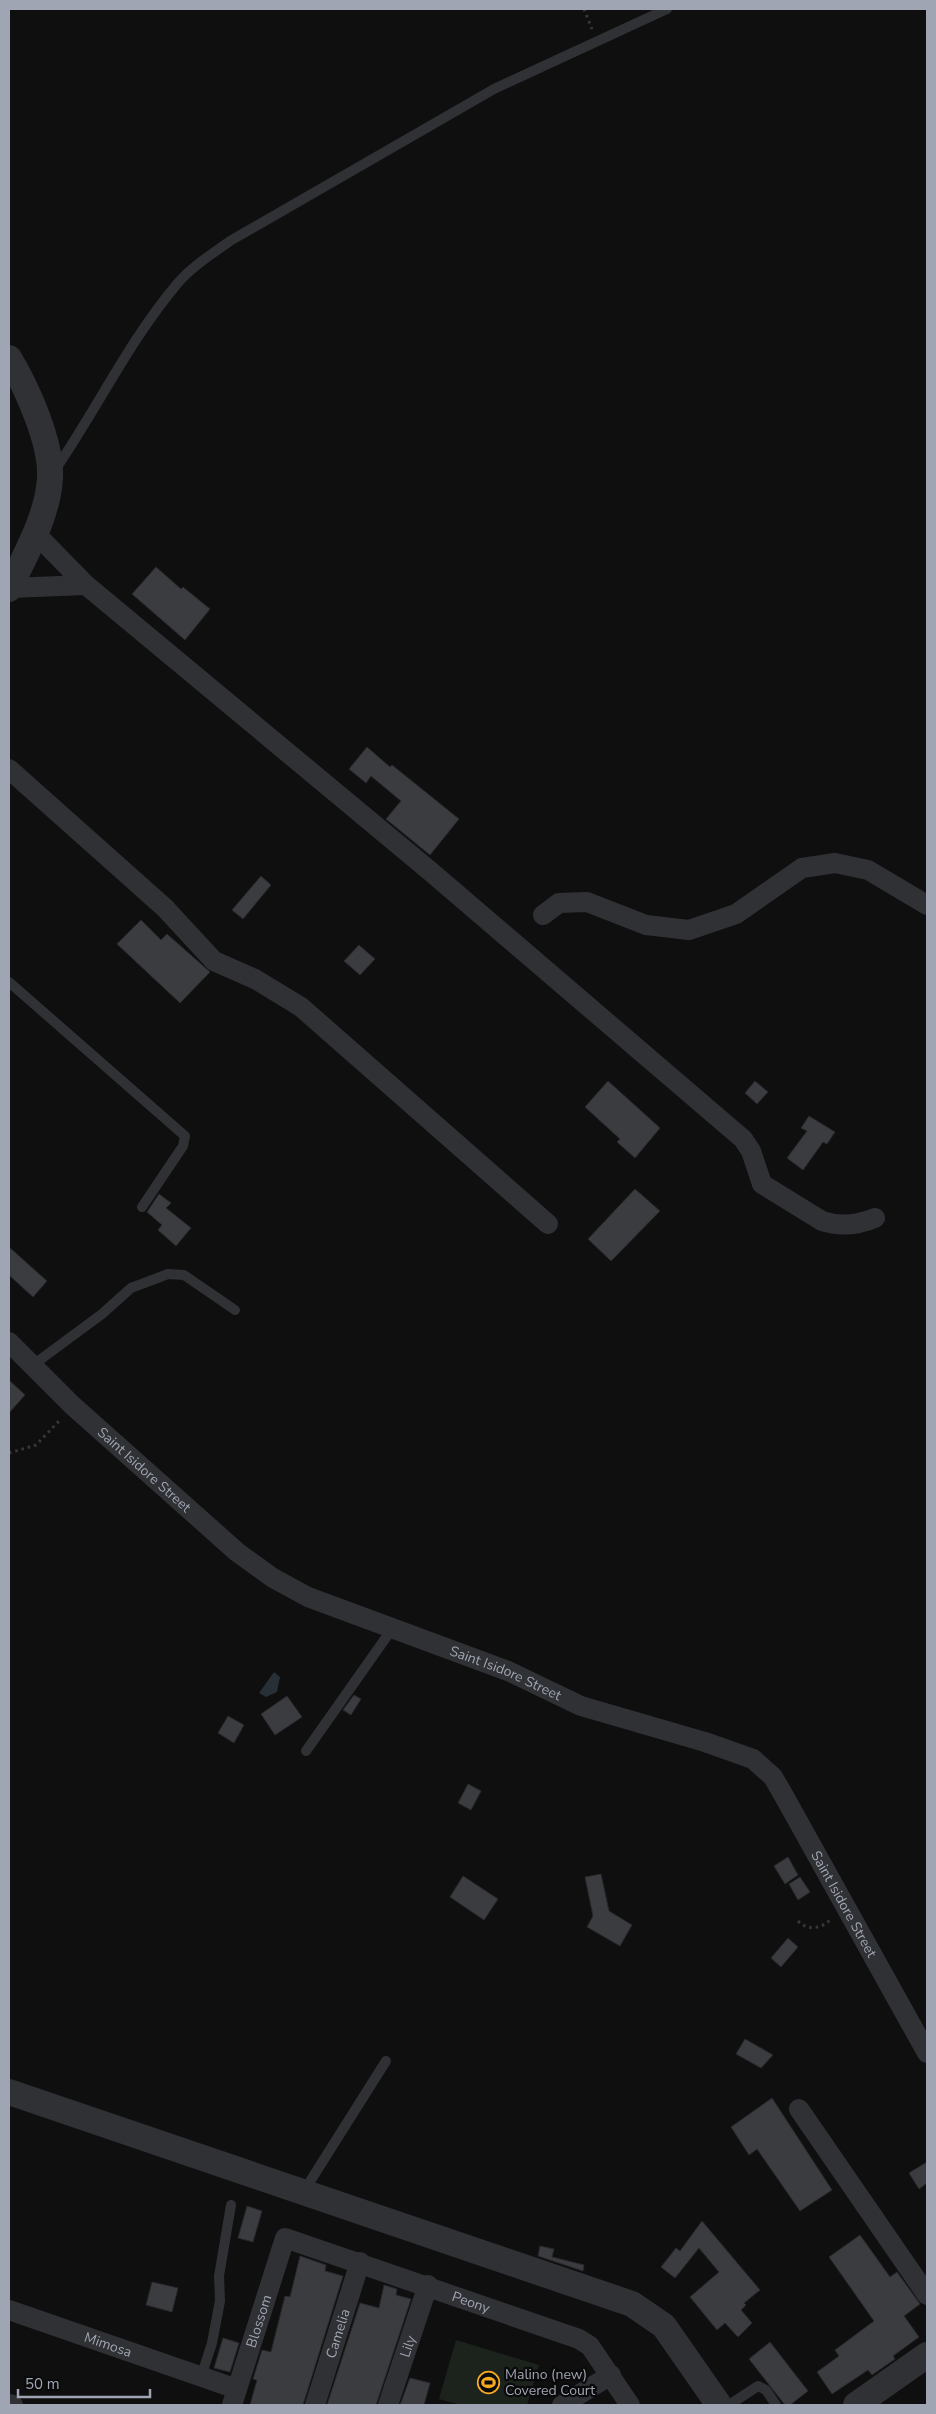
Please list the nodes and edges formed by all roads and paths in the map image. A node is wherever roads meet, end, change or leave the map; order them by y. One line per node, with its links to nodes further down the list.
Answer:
1 (584, 9): 3 (path)
2 (667, 9): 3 (lane)
3 (596, 42): 5 (lane)
4 (9, 358): 5 (street)
5 (50, 477): 6 (street)
6 (35, 533): 7 (street); 8 (street)
7 (86, 585): 8 (street); 14 (street)
8 (9, 589)
9 (9, 769): 15 (street)
10 (927, 905): 11 (street)
11 (543, 915)
12 (9, 982): 13 (lane)
13 (142, 1207)
14 (875, 1218)
15 (548, 1224)
16 (235, 1310): 18 (lane)
17 (9, 1342): 18 (street, Saint Isidore Street)
18 (33, 1365): 19 (street, Saint Isidore Street)
19 (72, 1405): 20 (path); 21 (street, Saint Isidore Street)
20 (9, 1453)
21 (392, 1629): 22 (lane); 23 (street, Saint Isidore Street)
22 (306, 1751)
23 (844, 1904): 24 (path); 25 (street, Saint Isidore Street)
24 (798, 1921)
25 (927, 2053)
26 (386, 2061): 29 (lane)
27 (9, 2092): 29 (street)
28 (800, 2109): 34 (street)
29 (303, 2192): 46 (street)
30 (231, 2205): 38 (lane)
31 (285, 2238): 32 (street, Peony); 39 (street, Blossom)
32 (360, 2262): 33 (street, Peony); 42 (street, Camelia)
33 (428, 2285): 37 (street, Peony); 43 (street, Lily)
34 (927, 2295)
35 (9, 2310): 38 (street, Mimosa)
36 (927, 2355): 49 (street)
37 (611, 2376): 44 (street); 45 (street, Peony)
38 (202, 2377): 39 (street, Mimosa)
39 (234, 2397)
40 (9, 2404): 41 (street)
41 (14, 2405)
42 (315, 2405)
43 (388, 2405)
44 (562, 2405)
45 (630, 2405)
46 (719, 2405)
47 (729, 2405): 48 (lane)
48 (776, 2405)
49 (856, 2405)

